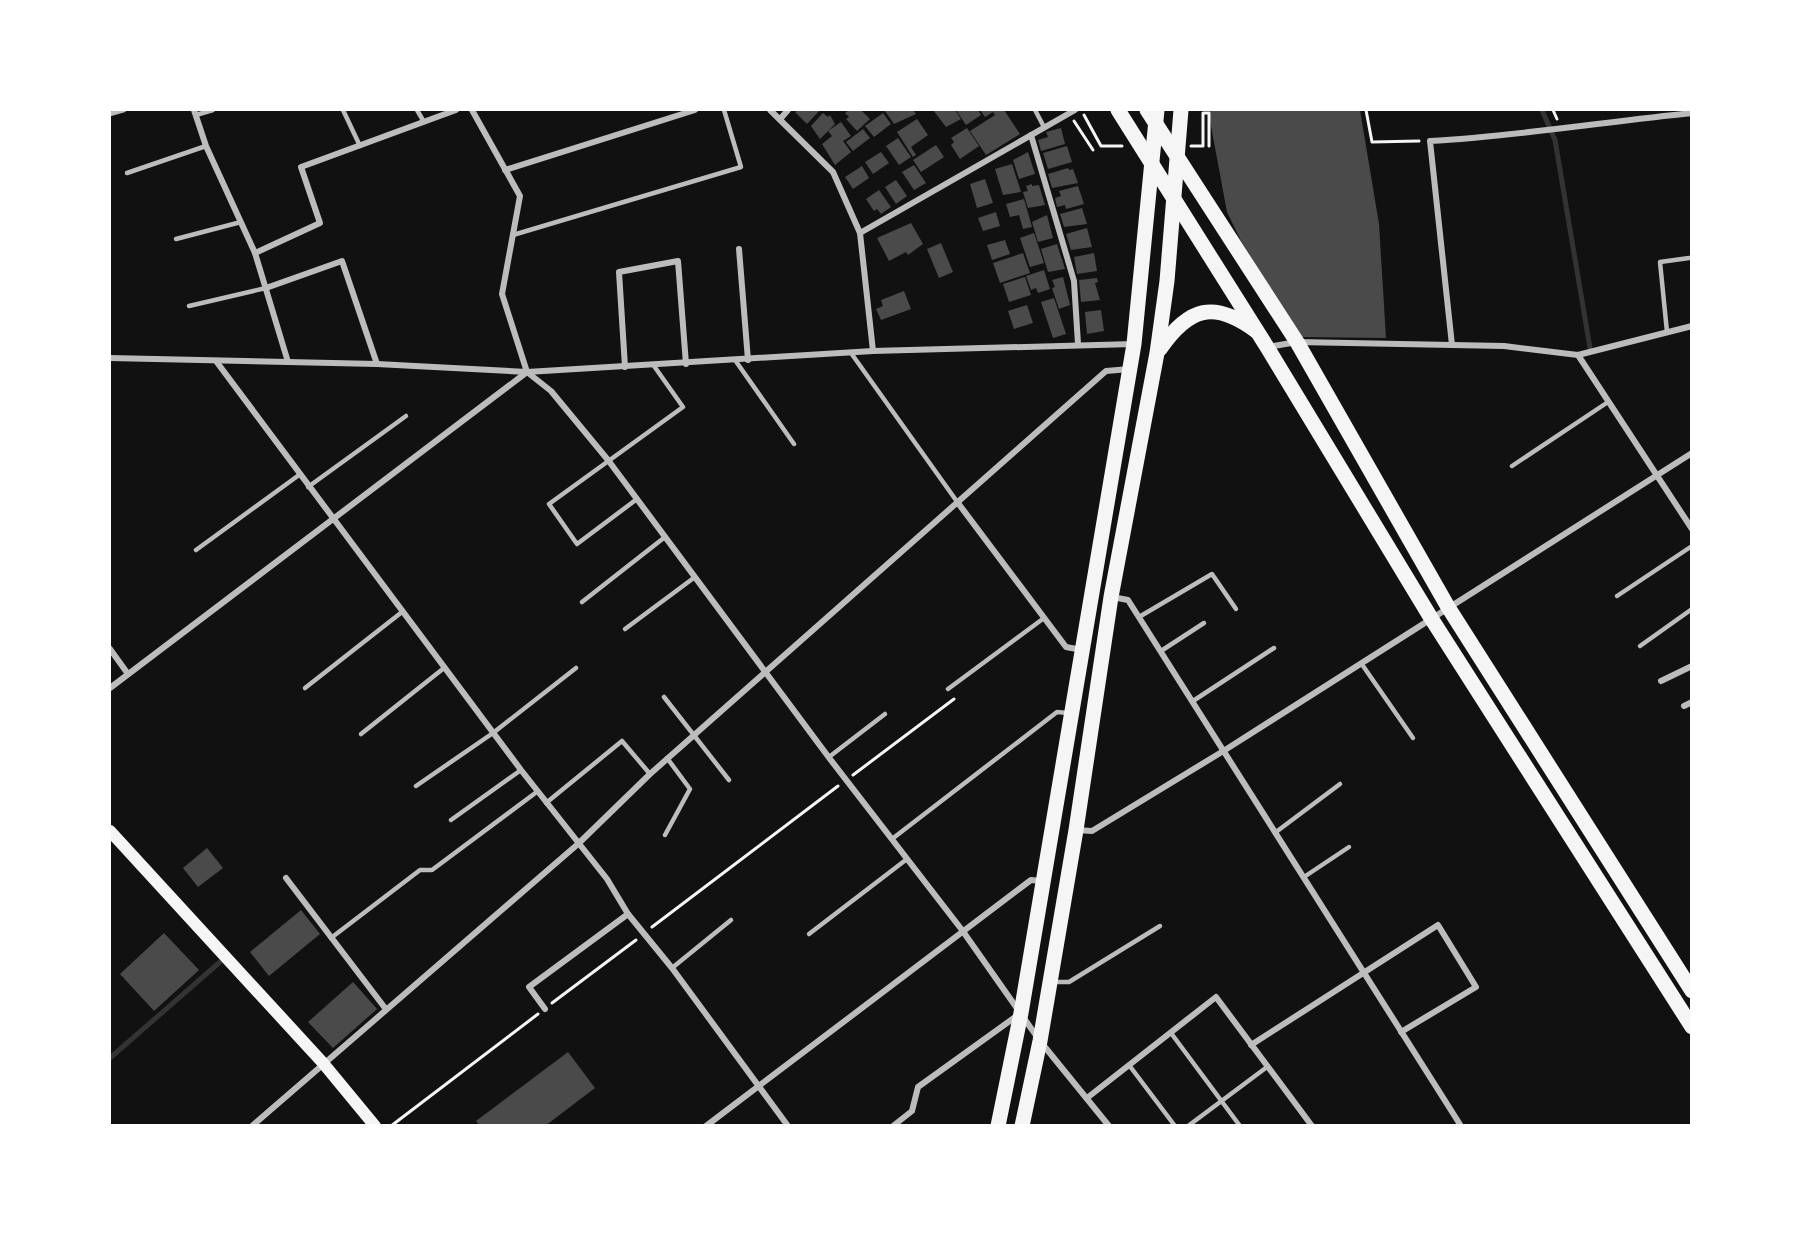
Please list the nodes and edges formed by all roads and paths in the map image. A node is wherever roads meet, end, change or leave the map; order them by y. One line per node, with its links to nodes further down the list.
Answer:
1 (124, 110): 19 (lane)
2 (213, 110): 17 (lane)
3 (343, 110): 27 (lane)
4 (417, 110): 22 (lane)
5 (456, 110): 22 (street)
6 (472, 110): 30 (street)
7 (695, 110): 30 (street)
8 (724, 110): 35 (lane)
9 (770, 110): 21 (street)
10 (788, 110): 21 (street)
11 (1035, 110): 23 (lane)
12 (1075, 110): 23 (street)
13 (1118, 110): 29 (main road)
14 (1148, 110): 20 (main road)
15 (1181, 110): 28 (main road)
16 (1366, 110): 25 (path)
17 (195, 112): 26 (street)
18 (1692, 113): 25 (street)
19 (110, 114)
20 (1157, 116): 28 (main road); 29 (main road)
21 (781, 118): 34 (street)
22 (424, 122): 27 (street)
23 (1044, 128): 24 (street)
24 (1031, 135): 34 (street); 46 (street)
25 (1430, 141): 48 (street)
26 (206, 146): 31 (lane); 33 (street)
27 (360, 146): 38 (street)
28 (1177, 157): 32 (main road); 45 (main road)
29 (1153, 164): 32 (main road); 47 (main road)
30 (505, 170): 35 (street)
31 (127, 173)
32 (1174, 198): 43 (main road); 52 (main road)
33 (241, 222): 36 (lane); 38 (street)
34 (860, 233): 50 (street)
35 (513, 235): 64 (street)
36 (176, 239)
37 (739, 249): 56 (street)
38 (255, 253): 40 (street)
39 (1689, 258): 44 (lane)
40 (266, 288): 41 (lane); 58 (street); 59 (street)
41 (189, 306)
42 (1692, 326): 44 (street)
43 (1258, 332): 49 (main road); 52 (main road)
44 (1667, 332): 53 (street)
45 (1297, 342): 48 (street); 49 (street); 85 (main road)
46 (1078, 344): 47 (street); 50 (street)
47 (1134, 344): 63 (main road)
48 (1452, 345): 53 (street)
49 (1268, 347): 91 (main road)
50 (873, 351): 51 (street)
51 (851, 353): 56 (street); 75 (lane)
52 (1158, 353): 83 (main road)
53 (1578, 355): 65 (street)
54 (110, 358): 57 (street)
55 (735, 360): 56 (street); 60 (street); 67 (lane)
56 (748, 360)
57 (216, 361): 58 (street); 71 (street)
58 (288, 362): 59 (street)
59 (377, 364): 64 (street)
60 (686, 364): 61 (street); 62 (street)
61 (654, 366): 62 (street); 69 (lane)
62 (625, 367): 64 (street)
63 (1130, 369): 75 (street); 97 (main road)
64 (527, 372): 69 (street); 76 (street)
65 (1608, 402): 70 (lane); 72 (street)
66 (406, 416): 73 (lane)
67 (794, 444)
68 (1692, 453): 72 (street)
69 (608, 460): 74 (street); 74 (lane)
70 (1512, 466)
71 (299, 475): 73 (street); 80 (lane)
72 (1657, 475): 77 (street); 85 (street)
73 (309, 487): 76 (street)
74 (637, 499): 78 (street)
75 (958, 503): 90 (street); 103 (street)
76 (333, 520): 88 (street); 104 (street)
77 (1692, 529)
78 (665, 537): 81 (street); 84 (lane)
79 (1692, 546): 82 (lane)
80 (196, 550)
81 (695, 577): 93 (lane); 103 (street)
82 (1617, 596)
83 (1111, 597): 89 (street); 130 (main road)
84 (582, 602)
85 (1448, 608): 91 (street); 151 (main road)
86 (1236, 609): 89 (lane)
87 (1692, 609): 94 (lane)
88 (402, 612): 101 (street); 107 (lane)
89 (1139, 617): 98 (street)
90 (1044, 618): 97 (street); 108 (lane)
91 (1431, 618): 99 (street); 155 (main road)
92 (1204, 623): 98 (lane)
93 (626, 629)
94 (1640, 646)
95 (1274, 648): 110 (lane)
96 (110, 649): 104 (street)
97 (1082, 650): 113 (main road)
98 (1161, 651): 110 (street)
99 (1361, 663): 118 (lane); 119 (street)
100 (1692, 666): 105 (street)
101 (444, 668): 115 (street); 116 (lane)
102 (576, 668): 115 (lane)
103 (766, 672): 117 (street); 120 (street)
104 (128, 674): 106 (street)
105 (1661, 681)
106 (110, 688)
107 (304, 688)
108 (948, 689)
109 (664, 698): 117 (lane)
110 (1194, 701): 119 (street)
111 (1692, 702): 112 (street)
112 (1684, 706)
113 (1071, 713): 134 (lane); 140 (main road)
114 (885, 714): 120 (lane)
115 (493, 733): 122 (street); 126 (lane)
116 (361, 734)
117 (695, 734): 121 (street); 124 (lane)
118 (1413, 738)
119 (1225, 750): 130 (street); 132 (street)
120 (829, 757): 134 (street)
121 (667, 758): 123 (street); 133 (lane)
122 (521, 770): 127 (street); 129 (lane)
123 (650, 774): 128 (lane); 135 (street)
124 (729, 780)
125 (1340, 784): 132 (lane)
126 (416, 786)
127 (538, 791): 128 (street); 147 (lane)
128 (546, 803): 135 (street)
129 (450, 820)
130 (1076, 830): 150 (main road)
131 (110, 831): 160 (main road)
132 (1276, 832): 138 (street)
133 (665, 835)
134 (892, 838): 137 (street)
135 (578, 844): 141 (street); 152 (street)
136 (1349, 847): 138 (lane)
137 (907, 860): 144 (street); 146 (lane)
138 (1304, 877): 149 (street)
139 (286, 878): 147 (street)
140 (1043, 881): 144 (street); 154 (main road)
141 (628, 914): 145 (street); 153 (street)
142 (731, 920): 148 (lane)
143 (1160, 926): 150 (lane)
144 (962, 930): 154 (street); 163 (street)
145 (644, 934): 148 (street); 153 (path)
146 (809, 934)
147 (331, 938): 152 (street)
148 (672, 968): 163 (street)
149 (1364, 972): 156 (street); 156 (street); 159 (street)
150 (1050, 981): 158 (main road)
151 (1692, 992)
152 (385, 1008): 160 (street)
153 (545, 1009): 168 (path)
154 (1021, 1013): 158 (street); 171 (street); 172 (main road)
155 (1692, 1028)
156 (1401, 1032): 179 (street)
157 (1171, 1034): 159 (street); 161 (street); 165 (lane)
158 (1040, 1041): 164 (street); 173 (main road)
159 (1251, 1045): 162 (street)
160 (323, 1063): 166 (street); 167 (main road)
161 (1130, 1065): 164 (street); 175 (lane)
162 (1267, 1067): 165 (lane); 178 (street)
163 (758, 1086): 169 (street); 170 (street)
164 (1087, 1098): 174 (street)
165 (1221, 1101): 176 (lane); 177 (lane)
166 (252, 1125)
167 (375, 1125)
168 (391, 1125)
169 (706, 1125)
170 (788, 1125)
171 (893, 1125)
172 (998, 1125)
173 (1022, 1125)
174 (1108, 1125)
175 (1175, 1125)
176 (1188, 1125)
177 (1240, 1125)
178 (1312, 1125)
179 (1461, 1125)

